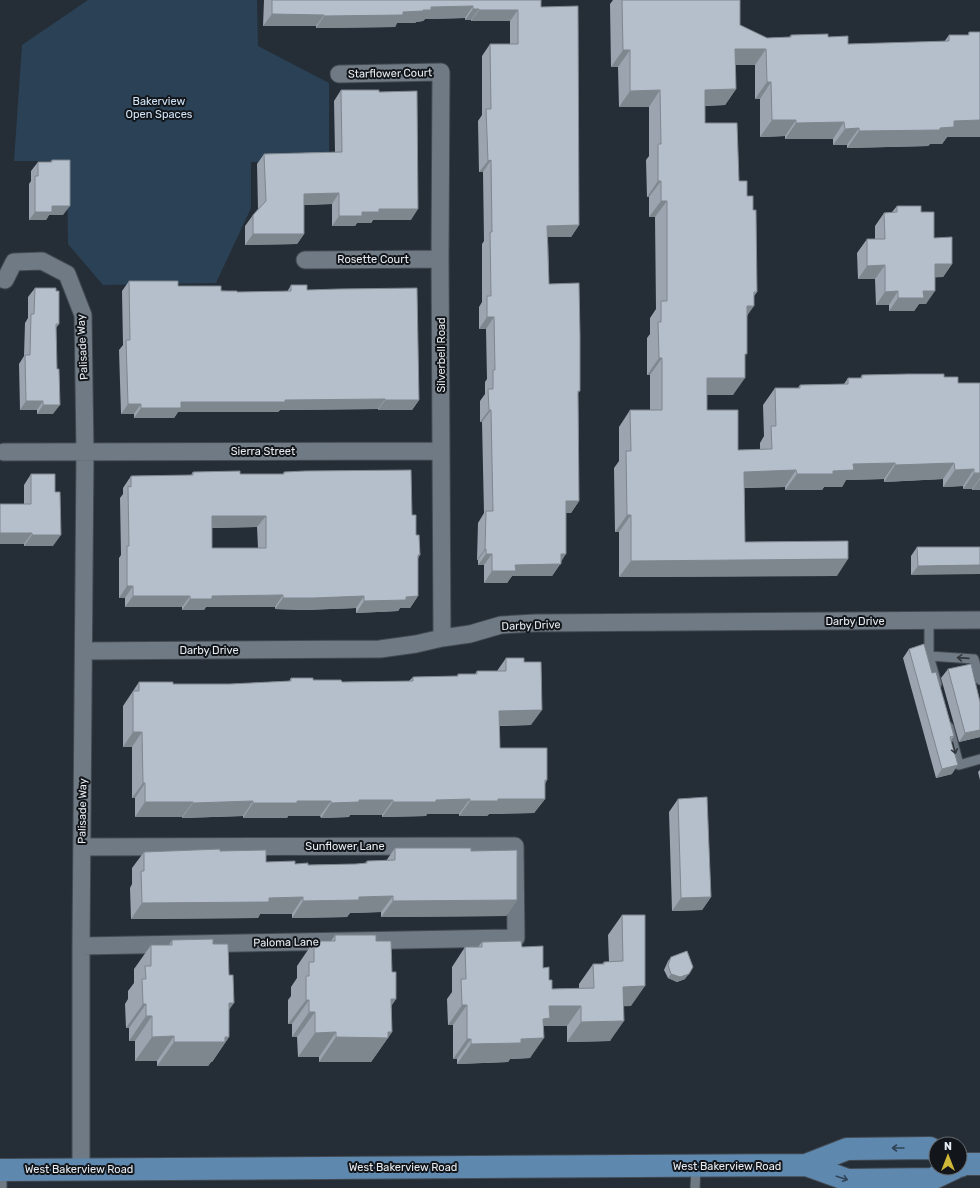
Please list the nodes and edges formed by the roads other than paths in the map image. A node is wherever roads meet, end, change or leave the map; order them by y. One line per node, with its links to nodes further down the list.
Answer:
1 (441, 72): 2 (street, Starflower Court); 3 (street, Silverbell Road)
2 (339, 74)
3 (440, 259): 4 (street, Rosette Court); 6 (street, Silverbell Road)
4 (305, 260)
5 (5, 280): 8 (street, Palisade Way)
6 (441, 451): 8 (street, Sierra Street); 11 (street, Silverbell Road)
7 (4, 452): 8 (street)
8 (85, 452): 12 (street, Palisade Way)
9 (980, 620): 10 (street, Darby Drive)
10 (929, 621): 11 (street, Darby Drive); 13 (lane)
11 (442, 638): 12 (street, Darby Drive)
12 (84, 651): 18 (street, Palisade Way)
13 (930, 656): 14 (lane, one-way to 13); 15 (lane)
14 (980, 680)
15 (939, 692)
16 (947, 721): 17 (lane, one-way to 17)
17 (980, 759)
18 (82, 847): 19 (street, Sunflower Lane); 20 (street, Palisade Way)
19 (516, 938): 20 (street, Paloma Lane)
20 (81, 946): 23 (street, Palisade Way)
21 (928, 1148): 22 (main road, West Bakerview Road, one-way to 22)
22 (806, 1166): 25 (main road, West Bakerview Road, one-way to 25); 26 (main road, West Bakerview Road)
23 (82, 1169): 24 (main road, West Bakerview Road); 26 (main road, West Bakerview Road)
24 (1, 1176)
25 (939, 1176)
26 (696, 1177)

